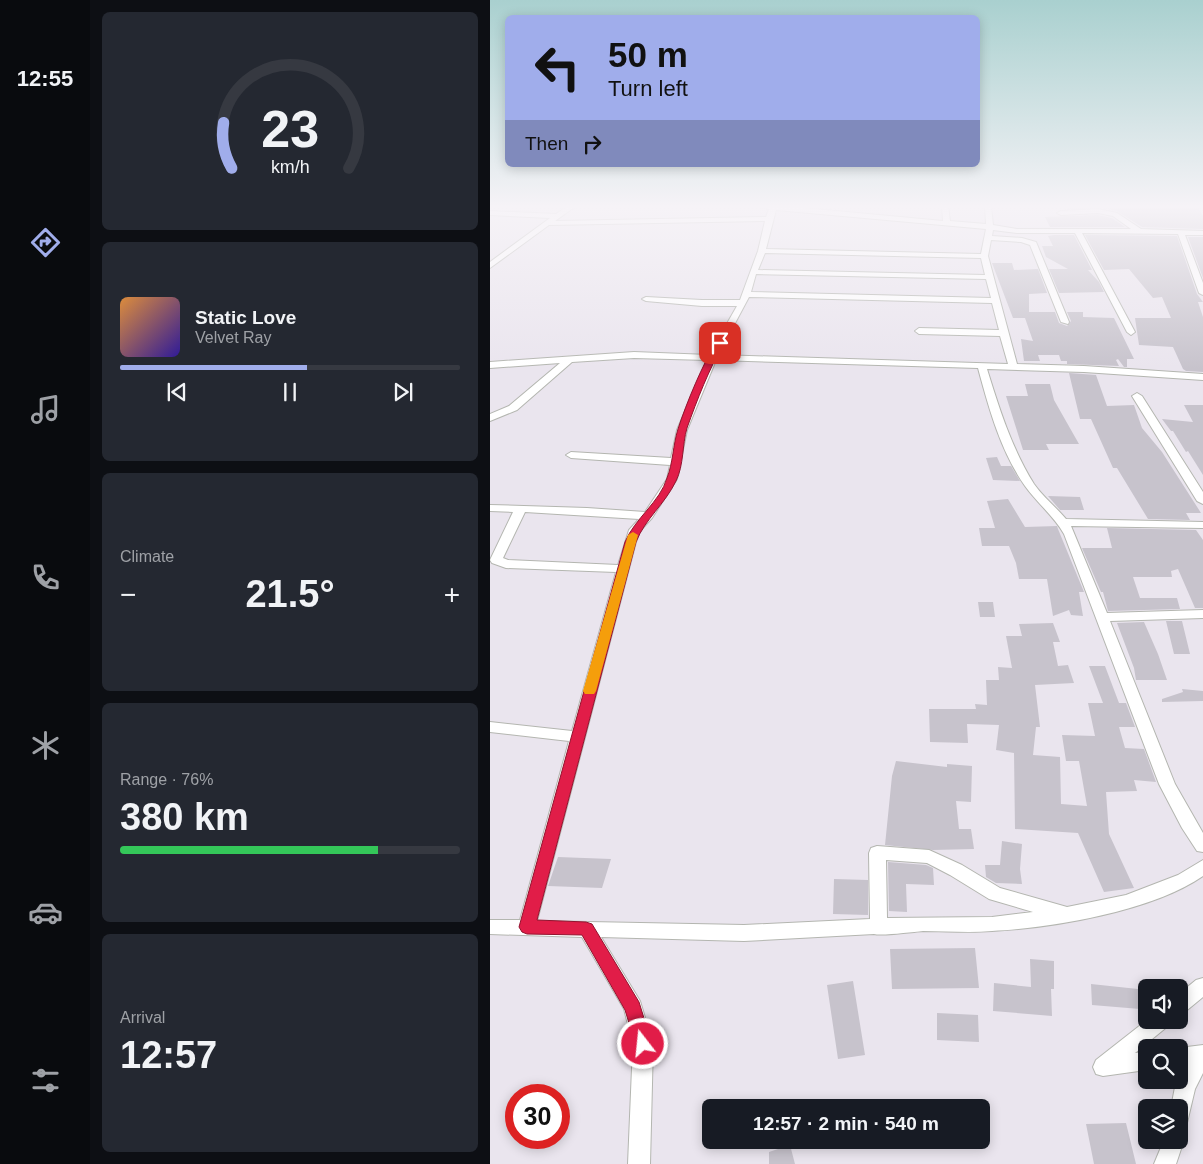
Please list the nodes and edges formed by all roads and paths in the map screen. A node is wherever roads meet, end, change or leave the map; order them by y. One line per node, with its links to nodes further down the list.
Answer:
1 (758, 260): 6 (street)
2 (985, 260): 7 (street)
3 (1040, 260): 12 (street)
4 (1093, 260): 14 (street)
5 (1190, 260): 8 (street)
6 (753, 272): 7 (street); 9 (street)
7 (989, 276): 11 (street)
8 (1203, 294)
9 (745, 298): 10 (street); 11 (street); 16 (street)
10 (646, 299)
11 (994, 301): 15 (street)
12 (1065, 322)
13 (919, 331): 15 (street)
14 (1131, 332)
15 (1003, 333): 20 (street)
16 (713, 356): 17 (street); 19 (street); 25 (street)
17 (570, 359): 18 (street); 23 (street)
18 (490, 365)
19 (982, 366): 20 (street); 30 (street)
20 (1013, 367): 21 (street)
21 (1203, 377)
22 (1137, 396): 26 (street)
23 (490, 418)
24 (571, 455): 25 (street)
25 (676, 462): 29 (street)
26 (1203, 501)
27 (490, 508): 28 (street)
28 (521, 508): 29 (street); 32 (street)
29 (648, 516): 32 (street)
30 (1064, 522): 31 (street); 34 (street)
31 (1203, 525)
32 (623, 569): 36 (street)
33 (1203, 614): 34 (street)
34 (1102, 617): 37 (street)
35 (490, 727): 36 (street)
36 (577, 737): 41 (street)
37 (1203, 846)
38 (1203, 867): 39 (street)
39 (1067, 914): 43 (street); 43 (street)
40 (490, 927): 41 (street)
41 (527, 927): 42 (street)
42 (586, 928): 43 (street); 52 (street)
43 (880, 928)
44 (1203, 986): 45 (street)
45 (1188, 998)
46 (1150, 1029): 49 (street)
47 (1203, 1054): 48 (street); 50 (street)
48 (1188, 1056)
49 (1138, 1062)
50 (1183, 1099)
51 (1171, 1149): 53 (street)
52 (639, 1164)
53 (1165, 1164)

